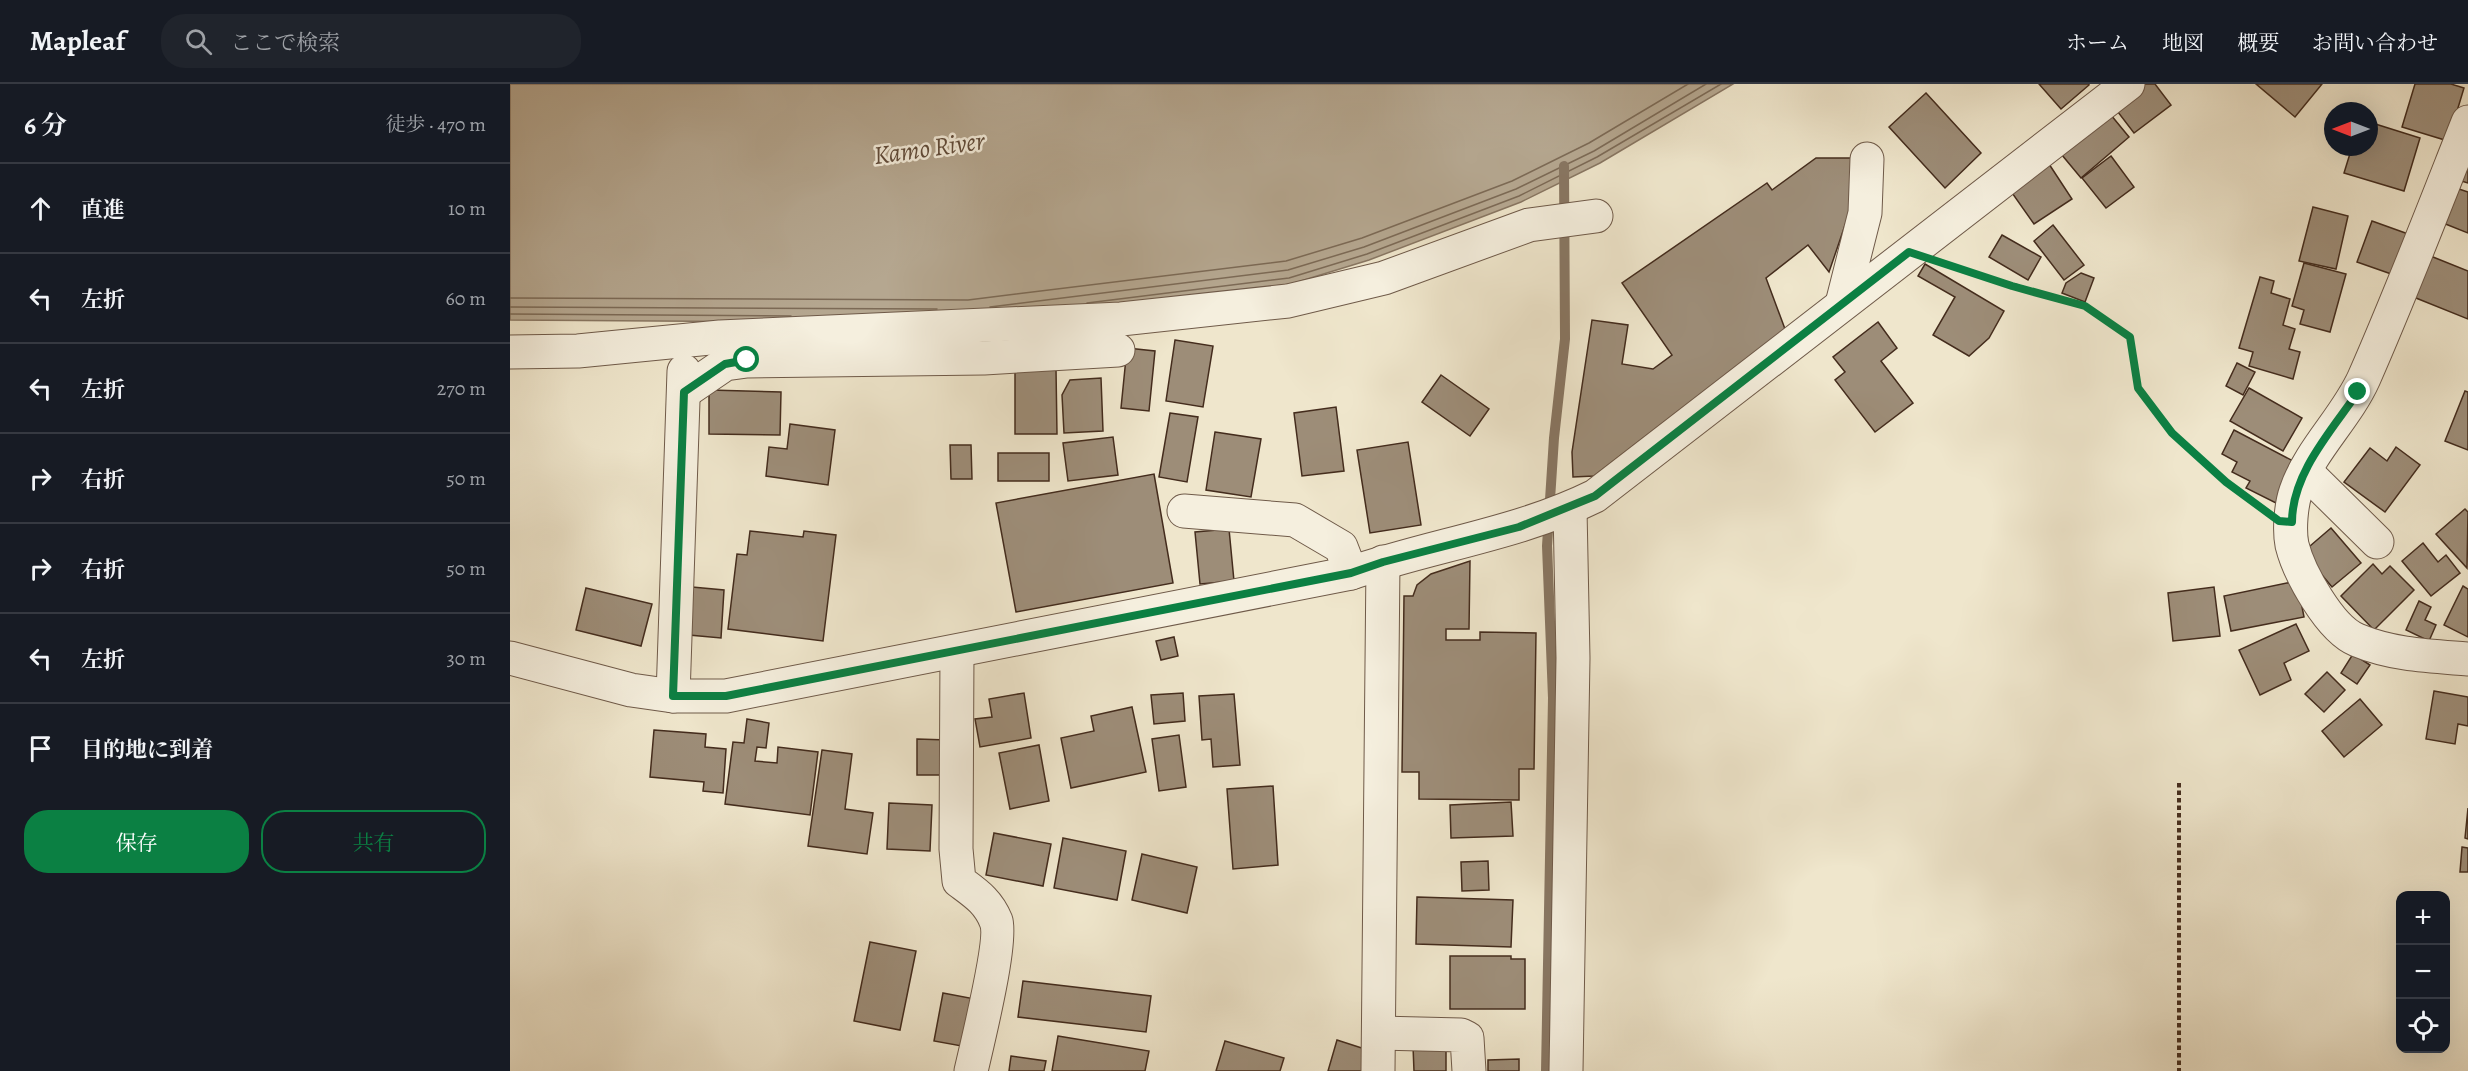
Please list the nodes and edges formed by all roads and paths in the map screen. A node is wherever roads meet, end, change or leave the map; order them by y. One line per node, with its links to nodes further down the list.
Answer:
1 (2128, 84): 5 (street)
2 (2468, 122): 11 (street)
3 (1867, 159): 6 (street)
4 (1596, 216): 7 (street)
5 (1909, 252): 6 (street); 14 (path)
6 (1842, 304): 12 (street)
7 (685, 341): 9 (street); 10 (street)
8 (1118, 350): 10 (street)
9 (510, 352)
10 (684, 392): 21 (street)
11 (2306, 471): 14 (street); 15 (street)
12 (1570, 508): 16 (street); 27 (street)
13 (1184, 511): 17 (street)
14 (2292, 522): 20 (street)
15 (2377, 542)
16 (1383, 562): 17 (street); 23 (street)
17 (1351, 573): 18 (street)
18 (957, 652): 21 (street); 24 (street)
19 (510, 658): 21 (street)
20 (2468, 659)
21 (673, 696)
22 (2179, 783): 28 (path)
23 (1379, 1033): 25 (street); 26 (street)
24 (971, 1071)
25 (1378, 1071)
26 (1469, 1071)
27 (1566, 1071)
28 (2179, 1071)

